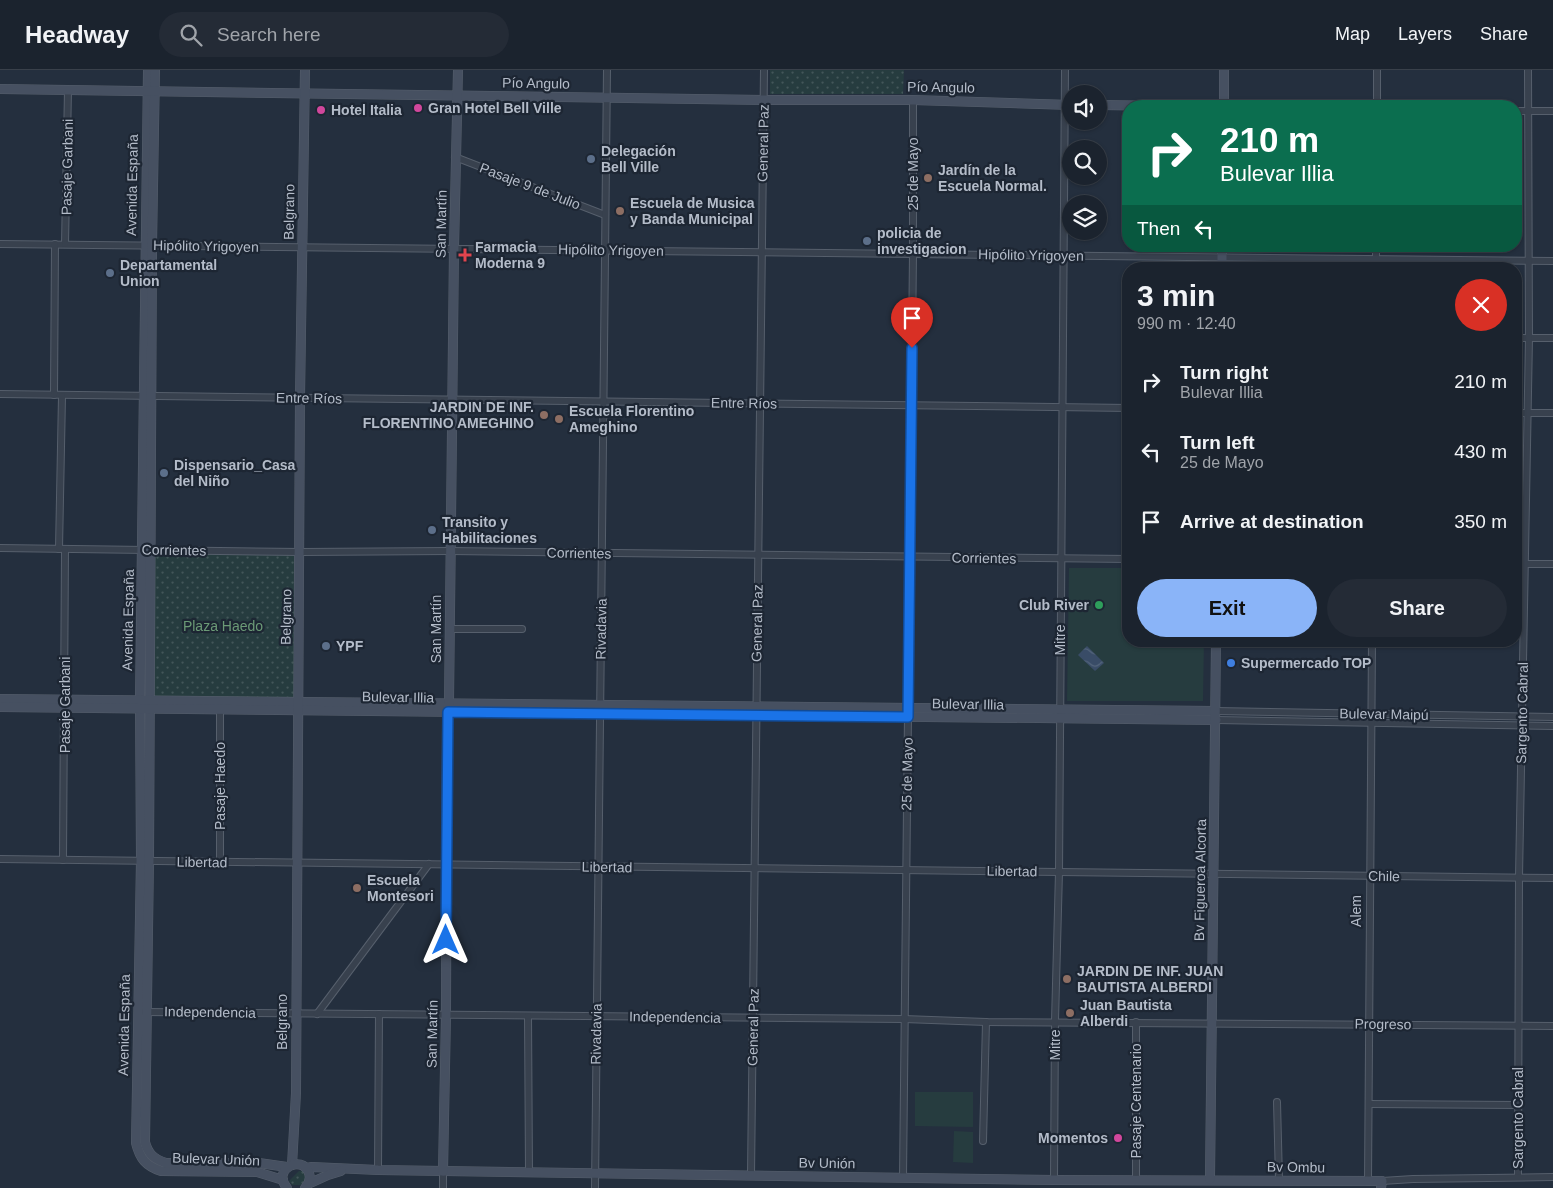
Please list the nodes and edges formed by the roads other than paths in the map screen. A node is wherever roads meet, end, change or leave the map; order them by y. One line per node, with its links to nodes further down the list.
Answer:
1 (148, 70): 14 (street, Avenida España)
2 (155, 70): 14 (street, Avenida España)
3 (305, 70): 15 (street, Belgrano)
4 (458, 70): 16 (street, San Martín)
5 (607, 70): 17 (street, Rivadavia)
6 (764, 70): 18 (street, General Paz)
7 (1064, 70): 11 (street, Mitre)
8 (1224, 70): 20 (street)
9 (1377, 70): 21 (street)
10 (1528, 70): 26 (street, Sargento Cabral)
11 (1066, 85)
12 (0, 89): 13 (street, Pío Angulo)
13 (68, 90): 14 (street, Pío Angulo); 33 (street, Pasaje Garbani)
14 (151, 92): 15 (street, Pío Angulo); 34 (street, Avenida España)
15 (304, 94): 16 (street, Pío Angulo); 35 (street, Belgrano)
16 (458, 96): 17 (street, Pío Angulo); 29 (street, San Martín)
17 (607, 98): 18 (street, Pío Angulo); 30 (street, Rivadavia)
18 (764, 100): 19 (street, Pío Angulo); 38 (street, General Paz)
19 (913, 100): 22 (street, Pío Angulo); 41 (street, 25 de Mayo)
20 (1224, 100)
21 (1377, 100)
22 (1062, 105)
23 (1107, 105): 24 (street)
24 (1122, 105)
25 (1522, 111): 26 (street)
26 (1528, 111): 27 (street); 45 (street, Sargento Cabral)
27 (1553, 111)
28 (1067, 130): 42 (street, Mitre)
29 (455, 157): 30 (street, Pasaje 9 de Julio); 36 (street, San Martín)
30 (606, 215): 37 (street, Rivadavia)
31 (0, 244): 32 (street, Hipólito Yrigoyen)
32 (55, 244): 33 (street, Hipólito Yrigoyen); 52 (street, Pasaje Garbani)
33 (65, 244): 34 (street, Hipólito Yrigoyen)
34 (148, 245): 35 (street, Hipólito Yrigoyen); 53 (street, Avenida España)
35 (302, 246): 36 (street, Hipólito Yrigoyen); 54 (street, Belgrano)
36 (454, 248): 37 (street, Hipólito Yrigoyen); 55 (street, San Martín)
37 (605, 250): 38 (street, Hipólito Yrigoyen); 56 (street, Rivadavia)
38 (762, 252): 41 (street, Hipólito Yrigoyen); 57 (street, General Paz)
39 (1222, 252): 43 (street)
40 (1376, 252): 44 (street)
41 (913, 253): 42 (street, Hipólito Yrigoyen); 58 (street, 25 de Mayo)
42 (1063, 255): 43 (street, Hipólito Yrigoyen); 59 (street, Mitre)
43 (1222, 257): 44 (street, Hipólito Yrigoyen); 47 (street)
44 (1376, 259): 45 (street, Hipólito Yrigoyen)
45 (1528, 260): 46 (street, Hipólito Yrigoyen); 49 (street, Sargento Cabral)
46 (1553, 261)
47 (1222, 262)
48 (1522, 338): 49 (street)
49 (1529, 338): 50 (street); 62 (street, Sargento Cabral)
50 (1553, 338)
51 (0, 394): 52 (street, Entre Ríos)
52 (58, 396): 53 (street, Entre Ríos); 65 (street, Pasaje Garbani)
53 (148, 396): 54 (street, Entre Ríos); 66 (street, Avenida España)
54 (300, 398): 55 (street, Entre Ríos); 68 (street, Belgrano)
55 (453, 399): 56 (street, Entre Ríos); 67 (street, San Martín)
56 (603, 401): 57 (street, Entre Ríos); 69 (street, Rivadavia)
57 (760, 403): 58 (street, Entre Ríos); 70 (street, General Paz)
58 (911, 405): 59 (street, Entre Ríos); 71 (street, 25 de Mayo)
59 (1062, 407): 60 (street, Entre Ríos); 72 (street, Mitre)
60 (1122, 408)
61 (1522, 413): 62 (street)
62 (1527, 413): 63 (street); 74 (street, Sargento Cabral)
63 (1553, 414)
64 (0, 548): 65 (street, Corrientes)
65 (62, 549): 66 (street, Corrientes); 81 (street, Pasaje Garbani)
66 (147, 549): 68 (street, Corrientes); 82 (street, Avenida España)
67 (450, 551): 68 (street, Corrientes); 69 (street, Corrientes); 77 (street, San Martín)
68 (301, 552): 83 (street, Belgrano)
69 (602, 553): 70 (street, Corrientes); 87 (street, Rivadavia)
70 (758, 555): 71 (street, Corrientes); 88 (street, General Paz)
71 (909, 557): 72 (street, Corrientes); 90 (street, 25 de Mayo)
72 (1061, 558): 73 (street, Corrientes); 91 (street, Mitre)
73 (1122, 559)
74 (1525, 564): 75 (street); 93 (street, Sargento Cabral)
75 (1553, 564)
76 (522, 628): 77 (street)
77 (450, 629): 85 (street, San Martín)
78 (1216, 647): 89 (street, Bv Figueroa Alcorta)
79 (1372, 647): 92 (street, Alem)
80 (0, 699): 81 (street, Bulevar Illia)
81 (65, 704): 82 (street, Bulevar Illia); 84 (street, Bulevar Illia); 100 (street, Pasaje Garbani)
82 (145, 704): 83 (street, Bulevar Illia); 86 (street, Bulevar Illia); 101 (street, Avenida España)
83 (298, 706): 85 (street, Bulevar Illia); 86 (street, Bulevar Illia); 103 (street, Belgrano)
84 (0, 707)
85 (448, 708): 87 (street, Bulevar Illia); 105 (street, San Martín)
86 (220, 709): 102 (street, Pasaje Haedo)
87 (600, 709): 88 (street, Bulevar Illia); 106 (street, Rivadavia)
88 (756, 711): 90 (street, Bulevar Illia); 107 (street, General Paz)
89 (1214, 711): 91 (street, Bulevar Illia); 92 (street, Bulevar Maipú); 95 (street, Bv Figueroa Alcorta)
90 (908, 712): 91 (street, Bulevar Illia); 108 (street, 25 de Mayo)
91 (1060, 714): 95 (street, Bulevar Illia); 109 (street, Mitre)
92 (1372, 714): 93 (street, Bulevar Maipú); 96 (street, Alem)
93 (1522, 716): 94 (street, Bulevar Maipú); 97 (street, Sargento Cabral)
94 (1553, 716)
95 (1216, 720): 96 (street, Bulevar Maipú); 110 (street, Bv Figueroa Alcorta)
96 (1372, 723): 97 (street, Bulevar Maipú); 111 (street, Alem)
97 (1522, 725): 98 (street, Bulevar Maipú); 112 (street, Sargento Cabral)
98 (1553, 726)
99 (0, 860): 100 (street, Libertad)
100 (63, 860): 101 (street, Libertad)
101 (145, 860): 102 (street, Libertad); 114 (street, Avenida España)
102 (220, 862): 103 (street, Libertad)
103 (297, 863): 104 (street, Libertad); 115 (street, Belgrano)
104 (430, 864): 105 (street, Libertad); 116 (street)
105 (446, 865): 106 (street, Libertad); 118 (street, San Martín)
106 (598, 866): 107 (street, Libertad); 120 (street, Rivadavia)
107 (754, 868): 108 (street, Libertad); 121 (street, General Paz)
108 (906, 870): 109 (street, Libertad); 122 (street, 25 de Mayo)
109 (1059, 872): 110 (street, Libertad); 123 (street, Mitre)
110 (1214, 874): 111 (street, Chile); 126 (street, Bv Figueroa Alcorta)
111 (1370, 876): 112 (street, Chile); 127 (street, Alem)
112 (1518, 877): 113 (street, Chile); 128 (street, Sargento Cabral)
113 (1553, 878)
114 (142, 1012): 115 (street, Independencia); 134 (street, Avenida España); 136 (street, Avenida España)
115 (296, 1013): 116 (street, Independencia); 135 (street, Belgrano)
116 (316, 1014): 117 (street, Independencia)
117 (379, 1014): 118 (street, Independencia); 139 (street)
118 (446, 1015): 119 (street, Independencia); 140 (street, San Martín)
119 (528, 1016): 120 (street, Independencia); 141 (street)
120 (596, 1016): 121 (street, Independencia); 142 (street, Rivadavia)
121 (753, 1018): 122 (street, Independencia); 143 (street, General Paz)
122 (904, 1019): 124 (street, Independencia); 146 (street, 25 de Mayo)
123 (1055, 1021): 124 (street, Independencia); 125 (street, Independencia); 148 (street, Mitre)
124 (986, 1022): 133 (street)
125 (1136, 1022): 126 (street, Independencia); 149 (street, Pasaje Centenario)
126 (1212, 1022): 127 (street, Progreso); 147 (street, Bv Figueroa Alcorta)
127 (1369, 1024): 128 (street, Progreso); 131 (street, Alem)
128 (1518, 1026): 129 (street, Progreso); 132 (street, Sargento Cabral)
129 (1553, 1026)
130 (1277, 1102): 150 (street)
131 (1369, 1104): 132 (street); 151 (street, Alem)
132 (1518, 1105): 144 (street, Sargento Cabral)
133 (984, 1141)
134 (156, 1160): 135 (street, Bulevar Unión)
135 (290, 1166): 137 (street, Bulevar Unión); 153 (street, Belgrano)
136 (149, 1167): 153 (street, Bulevar Unión)
137 (306, 1168): 138 (street); 154 (street)
138 (348, 1169): 139 (street); 154 (street)
139 (378, 1170): 140 (street)
140 (443, 1170): 141 (street, Bv Unión); 155 (street, San Martín)
141 (529, 1172): 142 (street, Bv Unión)
142 (594, 1172): 143 (street, Bv Unión); 156 (street, Rivadavia)
143 (751, 1175): 146 (street, Bv Unión)
144 (1518, 1176): 145 (street); 152 (street)
145 (1553, 1177)
146 (903, 1178): 148 (street, Bv Unión)
147 (1210, 1179): 149 (street, Bv Unión); 150 (street, Bv Ombu)
148 (1054, 1180): 149 (street, Bv Unión)
149 (1136, 1180)
150 (1279, 1180): 151 (street, Bv Ombu)
151 (1368, 1181): 152 (street, Bv Ombu)
152 (1382, 1184)
153 (284, 1185)
154 (306, 1186)
155 (443, 1188)
156 (594, 1188)

